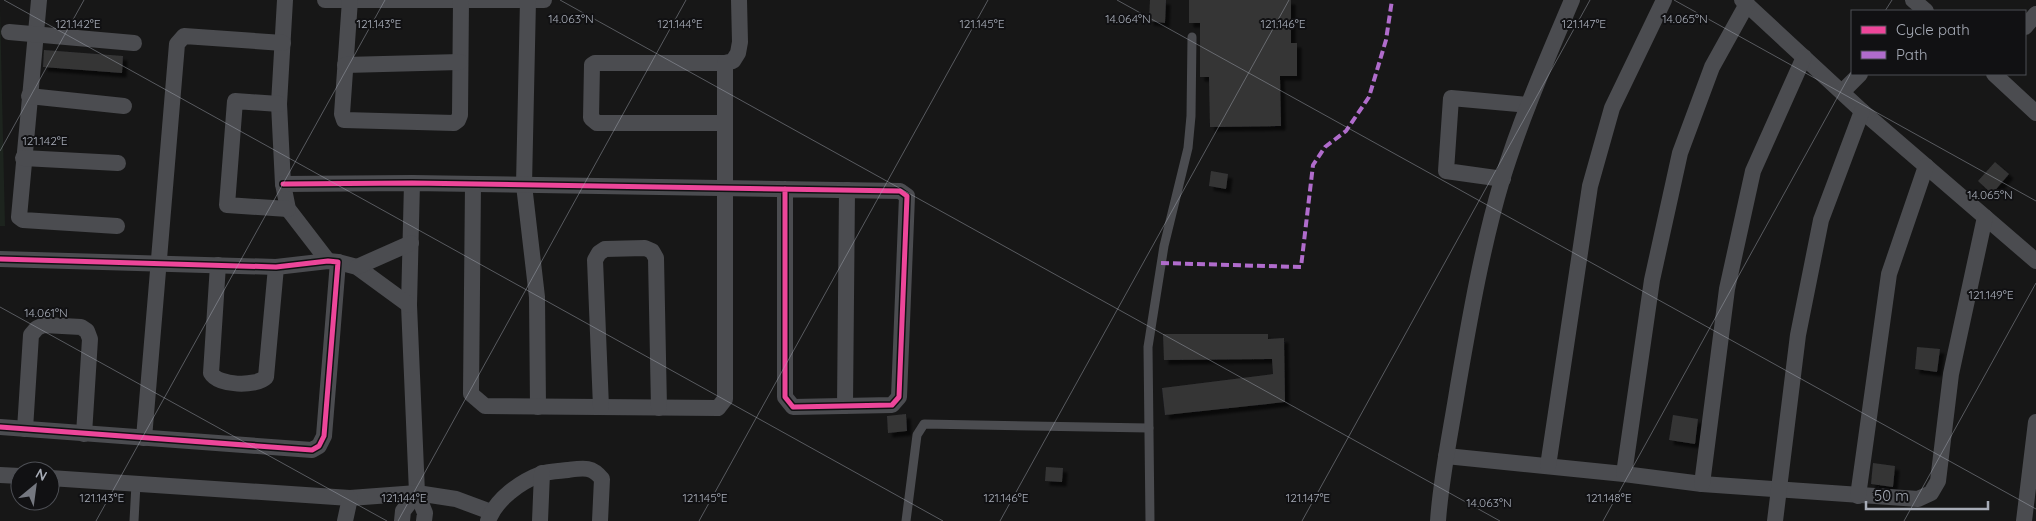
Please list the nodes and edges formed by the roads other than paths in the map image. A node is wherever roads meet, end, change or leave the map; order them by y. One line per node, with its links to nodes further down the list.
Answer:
1 (39, 0): 15 (street)
2 (285, 0): 18 (street)
3 (325, 0): 10 (street)
4 (461, 0): 5 (street); 10 (street); 20 (street)
5 (528, 0): 6 (street); 40 (street)
6 (544, 0)
7 (739, 0): 21 (street)
8 (1572, 0): 28 (street)
9 (1664, 0): 67 (street)
10 (350, 1): 22 (street)
11 (1745, 2): 19 (street); 69 (street)
12 (2036, 14): 13 (street)
13 (2026, 26)
14 (9, 32): 15 (street)
15 (35, 34): 17 (street); 26 (street)
16 (1192, 37): 62 (lane)
17 (134, 42)
18 (283, 43): 27 (street); 51 (street)
19 (1804, 57): 25 (street); 72 (street)
20 (460, 62): 22 (street); 22 (street)
21 (725, 63): 32 (street); 32 (street)
22 (345, 65)
23 (1859, 75): 25 (street)
24 (1995, 75): 31 (street)
25 (1842, 92): 30 (street)
26 (29, 96): 29 (street); 33 (street)
27 (279, 104): 38 (street); 44 (street)
28 (1528, 105): 36 (street); 36 (street)
29 (124, 106)
30 (1862, 110): 35 (street); 73 (street)
31 (2036, 113)
32 (724, 123): 41 (street)
33 (23, 158): 34 (street); 46 (street)
34 (118, 163)
35 (1926, 166): 45 (street); 75 (street)
36 (1503, 179): 66 (street)
37 (412, 183): 38 (street); 39 (street); 47 (street)
38 (283, 184): 44 (street)
39 (473, 184): 40 (street); 57 (street)
40 (524, 185): 41 (street); 57 (street)
41 (723, 188): 42 (street); 59 (street)
42 (785, 189): 43 (street); 56 (street)
43 (847, 190): 56 (street); 56 (street)
44 (288, 209): 50 (street)
45 (1985, 217): 49 (street); 75 (street)
46 (117, 226)
47 (411, 243): 54 (street); 55 (street)
48 (0, 259): 51 (street)
49 (2036, 261)
50 (333, 262): 53 (street); 54 (street); 65 (street)
51 (158, 264): 52 (street); 65 (street)
52 (218, 265): 53 (street); 53 (street)
53 (276, 267)
54 (357, 268): 55 (street)
55 (409, 305): 74 (street)
56 (844, 406)
57 (538, 407): 58 (street)
58 (600, 407): 59 (street); 59 (street)
59 (658, 408)
60 (2036, 422): 88 (street)
61 (0, 428): 63 (street)
62 (1149, 428): 84 (lane); 85 (lane)
63 (25, 429): 64 (street); 64 (street)
64 (84, 434): 65 (street)
65 (144, 438)
66 (1446, 456): 67 (street); 86 (street)
67 (1548, 466): 69 (street)
68 (542, 473): 77 (street); 82 (street); 83 (street)
69 (1624, 474): 72 (street)
70 (60, 479): 71 (street)
71 (136, 484): 76 (street); 78 (lane)
72 (1702, 484): 73 (street)
73 (1780, 491): 75 (street); 87 (street)
74 (417, 493): 76 (street); 77 (street); 80 (street); 81 (street)
75 (1858, 496)
76 (350, 498): 79 (street)
77 (490, 517)
78 (134, 521)
79 (345, 521)
80 (402, 521)
81 (424, 521)
82 (540, 521)
83 (600, 521)
84 (906, 521)
85 (1150, 521)
86 (1438, 521)
87 (1775, 521)
88 (2024, 521)

